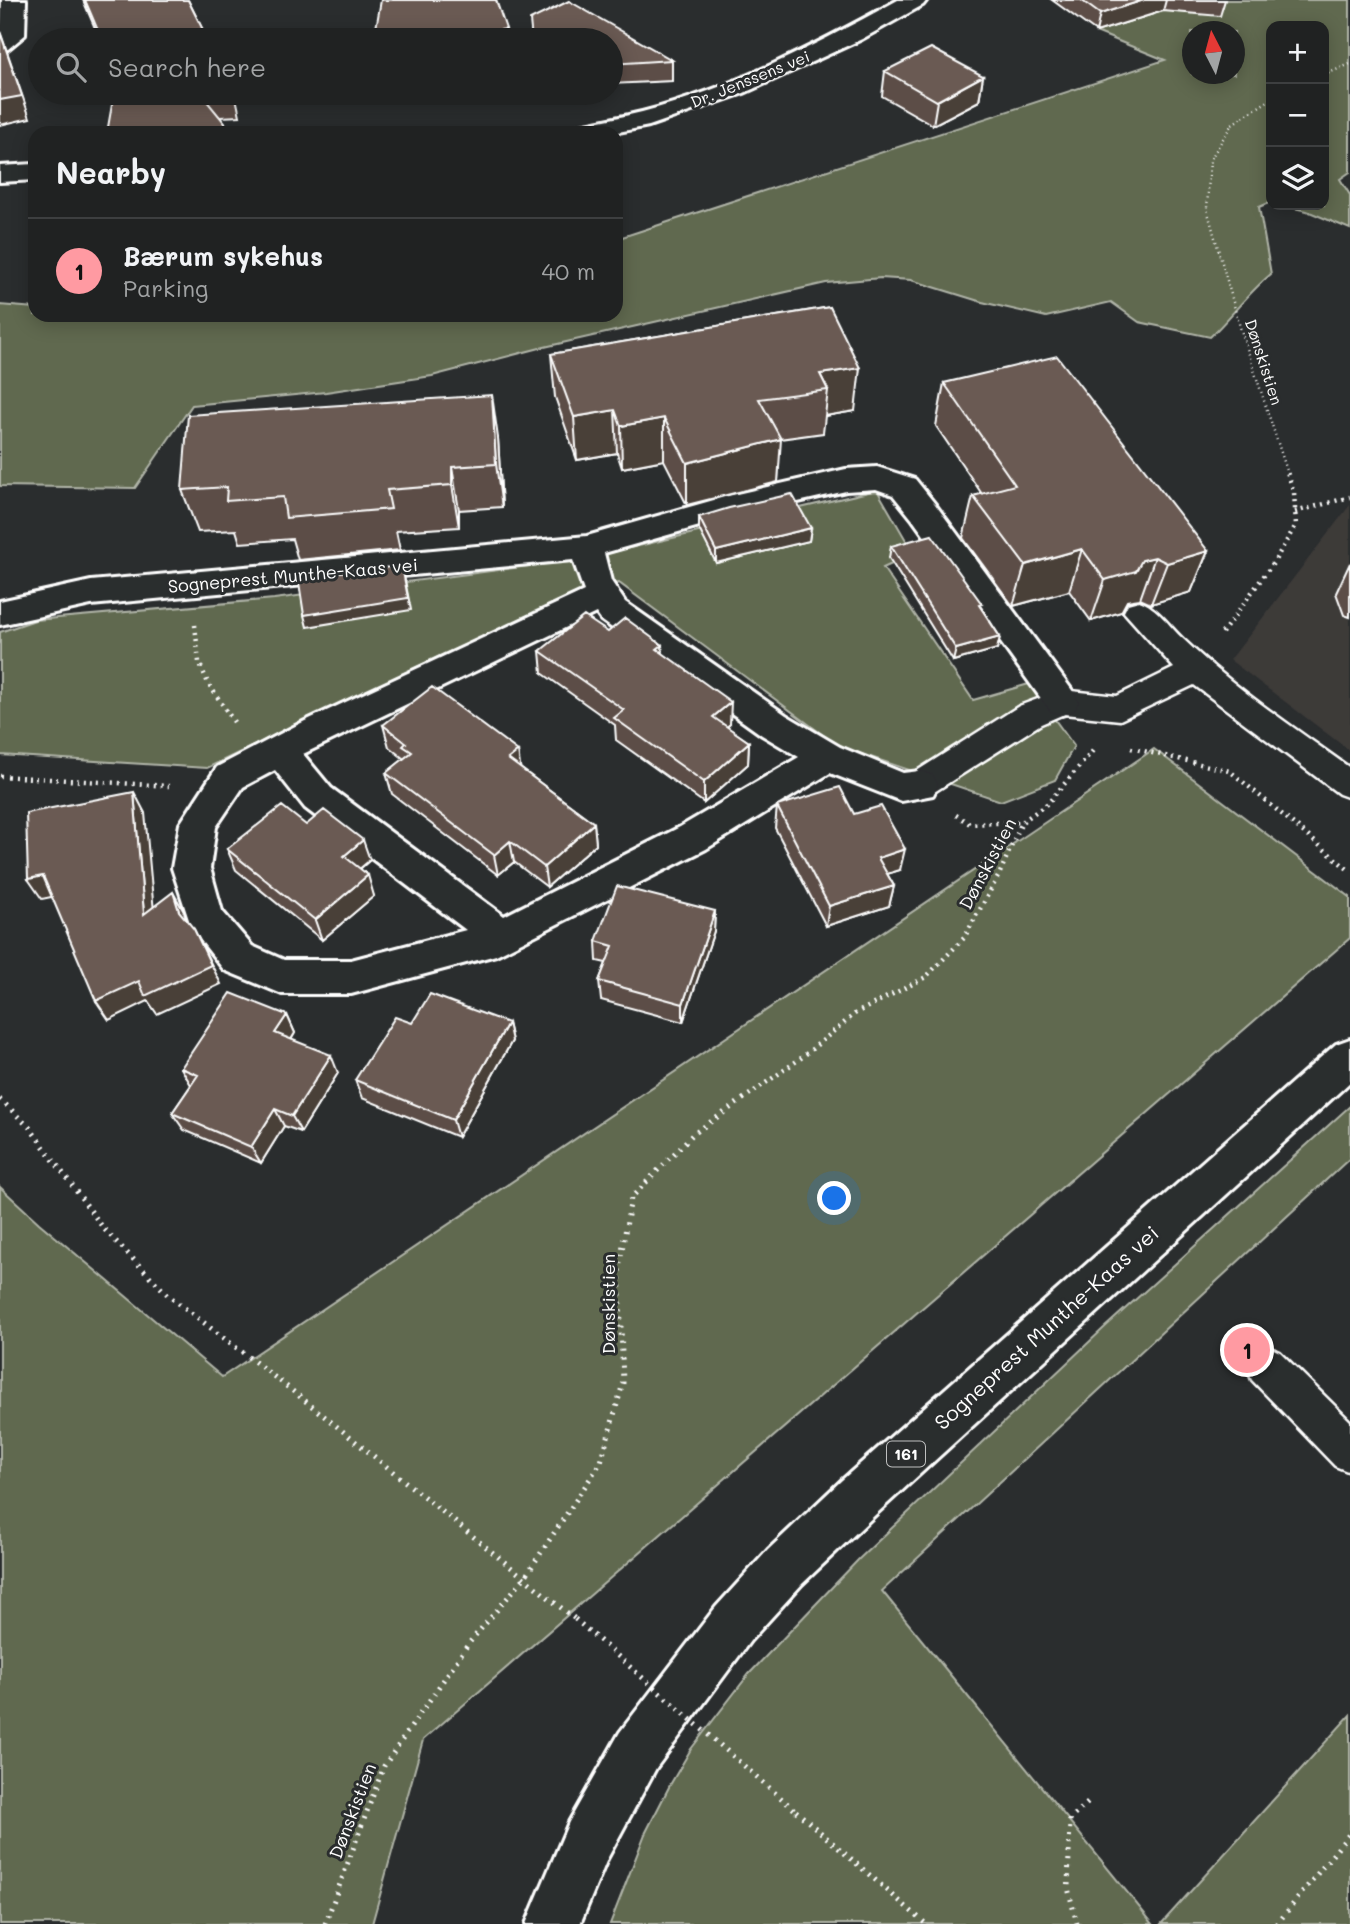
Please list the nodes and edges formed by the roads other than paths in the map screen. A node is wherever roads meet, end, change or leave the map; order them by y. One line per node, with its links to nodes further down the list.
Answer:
1 (14, 0): 3 (street)
2 (915, 0): 4 (street, Dr. Jenssens vei)
3 (0, 44)
4 (611, 126)
5 (28, 172): 6 (street)
6 (0, 174)
7 (587, 547): 8 (street); 10 (street, Sogneprest Munthe-Kaas vei); 12 (street, Sogneprest Munthe-Kaas vei)
8 (601, 597): 13 (street); 14 (street)
9 (1139, 611): 11 (lane)
10 (0, 613)
11 (1195, 671): 12 (lane); 16 (lane)
12 (1062, 702): 15 (lane)
13 (828, 757): 15 (street); 17 (street)
14 (265, 758): 17 (street); 17 (street)
15 (920, 785)
16 (1350, 785)
17 (502, 936)
18 (1350, 1057): 21 (street, Sogneprest Munthe-Kaas vei / 161)
19 (1266, 1366): 20 (lane)
20 (1350, 1451)
21 (553, 1924)

